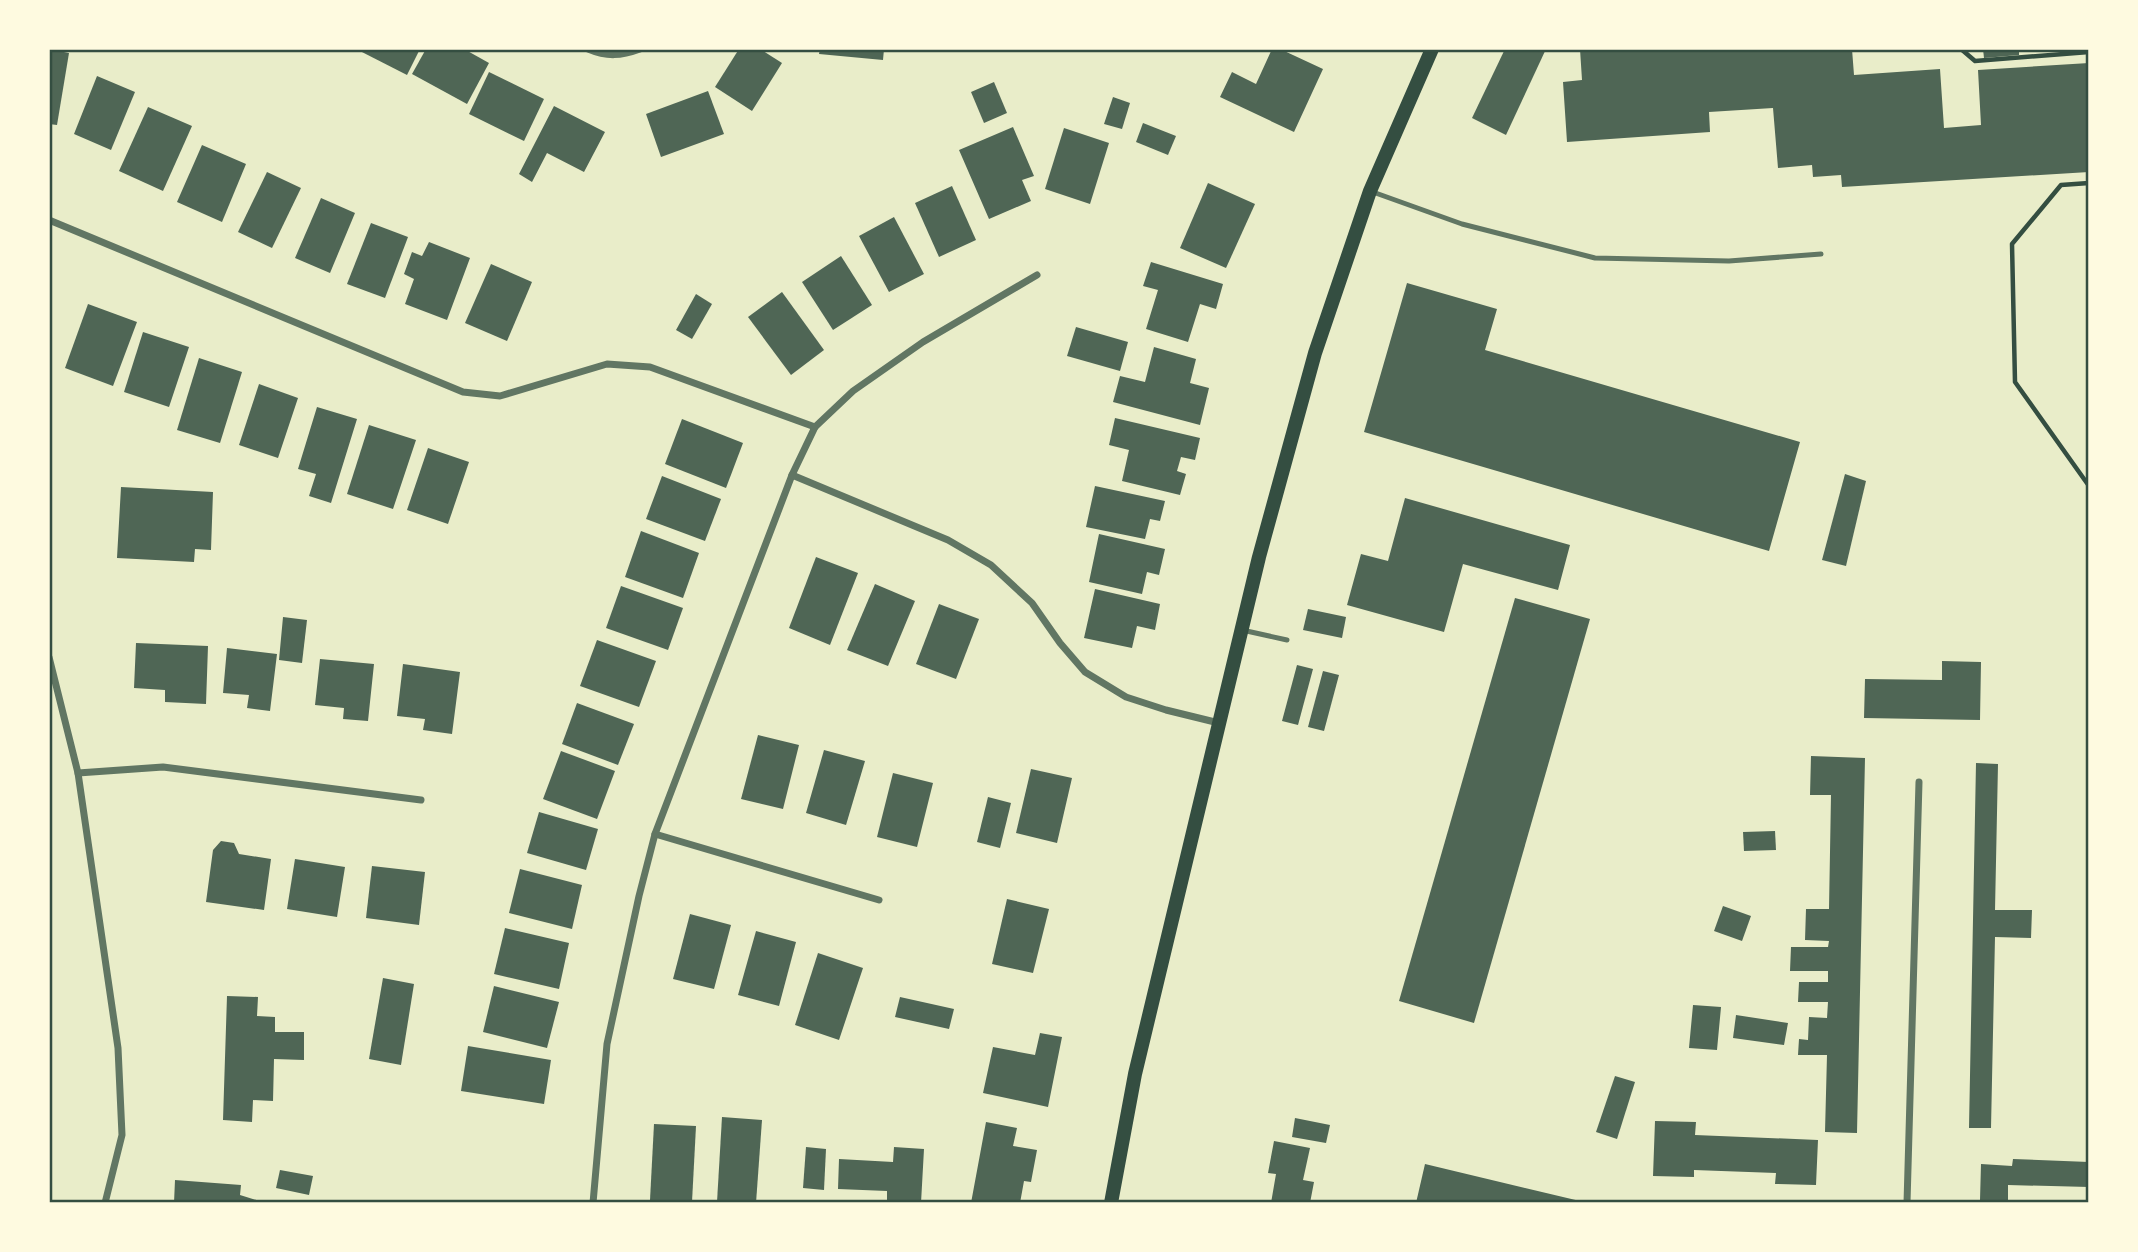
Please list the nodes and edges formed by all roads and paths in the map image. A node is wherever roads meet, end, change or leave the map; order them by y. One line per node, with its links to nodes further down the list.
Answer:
1 (588, 49): 2 (street)
2 (640, 49)
3 (1432, 49): 7 (main road)
4 (1961, 49): 5 (path)
5 (2089, 52)
6 (2089, 183): 13 (path)
7 (1370, 191): 9 (lane); 14 (main road)
8 (49, 220): 11 (street)
9 (1821, 254)
10 (1037, 275): 11 (street)
11 (815, 427): 12 (street)
12 (792, 475): 17 (street); 21 (street)
13 (2089, 486)
14 (1242, 630): 15 (lane); 17 (main road)
15 (1287, 640)
16 (49, 657): 18 (street)
17 (1219, 723): 25 (main road)
18 (78, 773): 20 (street); 23 (street)
19 (1919, 782): 26 (street)
20 (421, 800)
21 (655, 834): 22 (street); 24 (street)
22 (879, 900)
23 (105, 1203)
24 (593, 1203)
25 (1111, 1203)
26 (1907, 1203)

